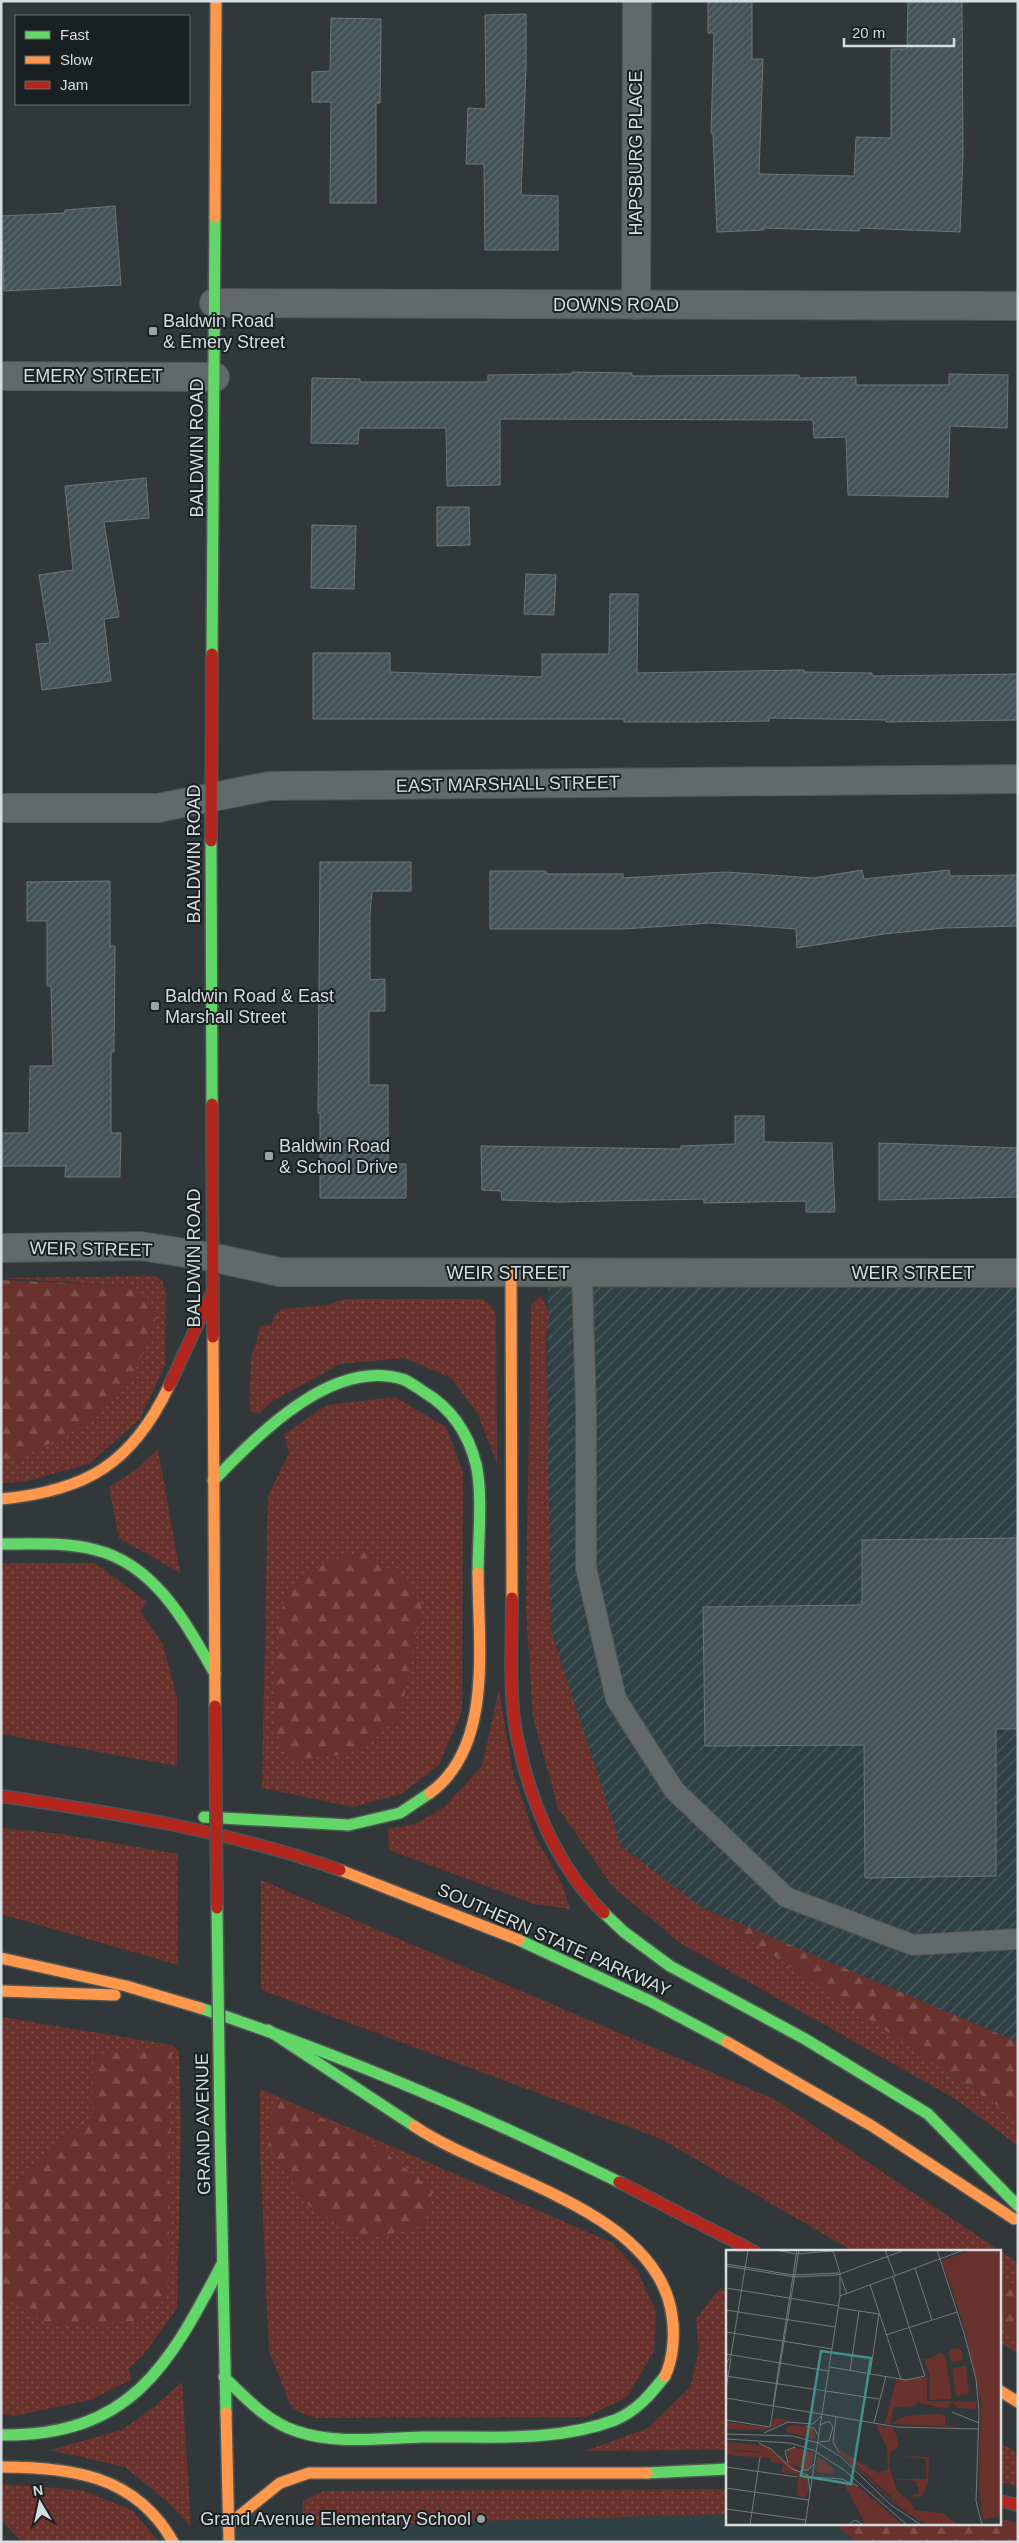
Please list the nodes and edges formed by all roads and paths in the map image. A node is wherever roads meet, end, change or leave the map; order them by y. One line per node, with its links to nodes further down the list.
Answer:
1 (216, 1): 3 (main road, BALDWIN ROAD)
2 (637, 1): 4 (street, HAPSBURG PLACE)
3 (214, 303): 4 (street, DOWNS ROAD); 7 (main road, BALDWIN ROAD)
4 (636, 305): 5 (street, DOWNS ROAD)
5 (1018, 306)
6 (1, 376): 7 (street, EMERY STREET)
7 (215, 377): 9 (main road, BALDWIN ROAD)
8 (1018, 779): 9 (street, EAST MARSHALL STREET)
9 (211, 796): 10 (street, EAST MARSHALL STREET); 12 (main road, BALDWIN ROAD)
10 (1, 808)
11 (1, 1248): 12 (street, WEIR STREET)
12 (212, 1257): 13 (street, WEIR STREET); 16 (main road, BALDWIN ROAD)
13 (511, 1273): 15 (street, WEIR STREET); 29 (main road)
14 (1018, 1273): 15 (street, WEIR STREET)
15 (582, 1274): 24 (lane)
16 (211, 1295): 17 (main road, BALDWIN ROAD); 18 (main road)
17 (213, 1482): 20 (main road, BALDWIN ROAD); 23 (main road)
18 (1, 1500)
19 (1, 1544): 20 (main road)
20 (215, 1674): 21 (main road, BALDWIN ROAD)
21 (215, 1706): 32 (main road, GRAND AVENUE, bridge)
22 (1, 1796): 23 (main road, SOUTHERN STATE PARKWAY)
23 (109, 1812): 30 (main road, SOUTHERN STATE PARKWAY)
24 (1018, 1940)
25 (1, 1958): 27 (main road)
26 (1, 1991): 27 (main road)
27 (167, 1997): 28 (main road)
28 (268, 2030): 31 (main road); 33 (main road)
29 (1018, 2206)
30 (1018, 2222)
31 (751, 2250)
32 (222, 2264): 33 (main road, GRAND AVENUE); 36 (main road)
33 (224, 2377): 41 (main road, GRAND AVENUE)
34 (1002, 2392): 35 (main road)
35 (1018, 2402)
36 (1, 2435)
37 (1, 2467): 42 (main road)
38 (726, 2469): 41 (main road)
39 (1002, 2501): 40 (main road)
40 (1018, 2505)
41 (228, 2525): 43 (main road, GRAND AVENUE)
42 (173, 2542)
43 (229, 2542)

